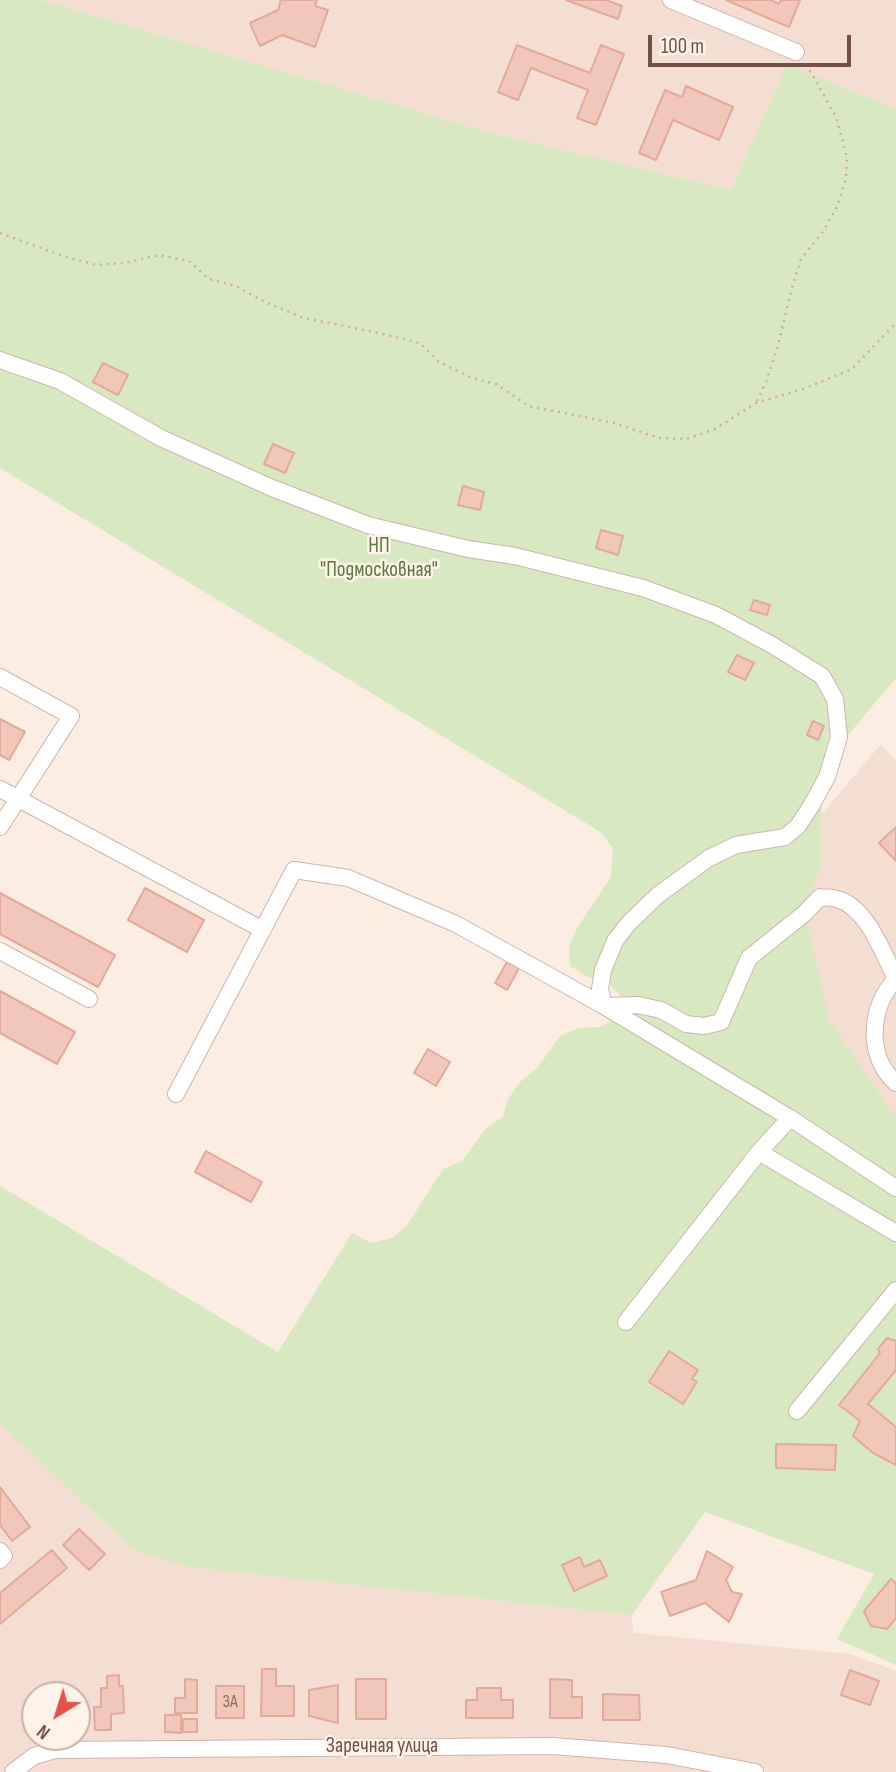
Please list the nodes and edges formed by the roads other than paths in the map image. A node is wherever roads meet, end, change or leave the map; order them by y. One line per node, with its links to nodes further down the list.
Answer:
1 (671, 0): 2 (street)
2 (796, 52)
3 (0, 360): 12 (street)
4 (0, 677): 6 (street)
5 (0, 789): 6 (street)
6 (17, 798): 7 (street); 8 (street)
7 (0, 827)
8 (263, 930): 12 (street); 14 (street)
9 (0, 951): 11 (street)
10 (896, 979): 12 (street); 13 (street)
11 (89, 999)
12 (604, 1006): 15 (street)
13 (896, 1083)
14 (176, 1094)
15 (790, 1118): 16 (street); 17 (street)
16 (759, 1152): 18 (street); 20 (street)
17 (896, 1188)
18 (896, 1233)
19 (896, 1290): 21 (street)
20 (626, 1322)
21 (797, 1411)
22 (0, 1551): 23 (street)
23 (0, 1560)
24 (13, 1772): 25 (street, Заречная улица)
25 (755, 1772)

